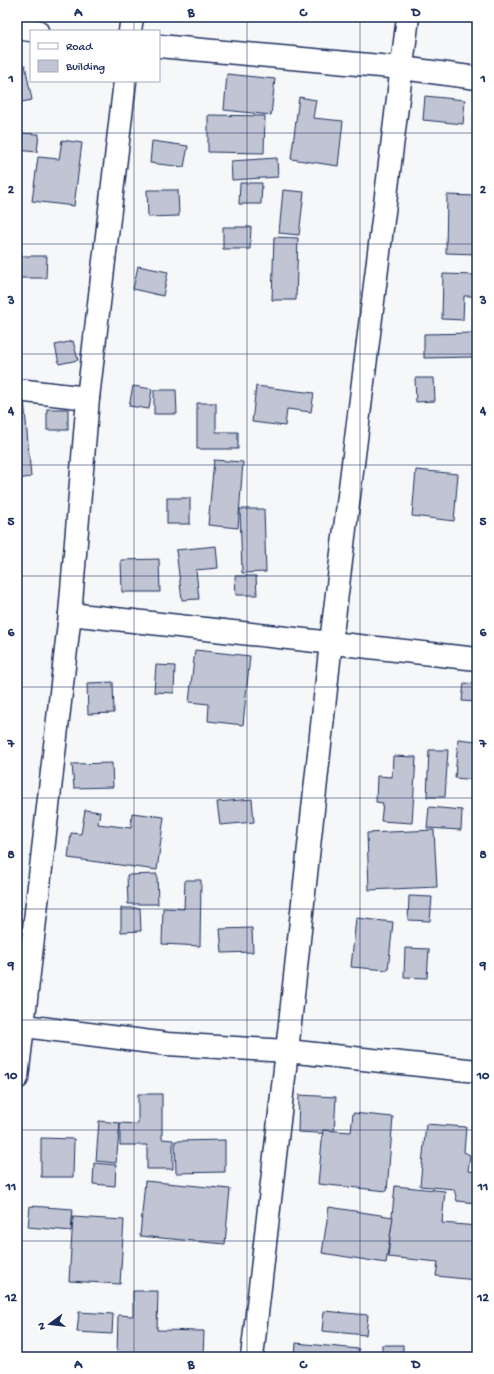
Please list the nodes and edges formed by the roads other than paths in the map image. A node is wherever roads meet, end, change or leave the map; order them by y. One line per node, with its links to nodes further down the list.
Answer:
1 (132, 17): 5 (street)
2 (408, 17): 7 (street)
3 (17, 28): 4 (street)
4 (30, 30)
5 (130, 30)
6 (160, 46): 7 (street)
7 (402, 68): 8 (street); 13 (street)
8 (477, 78)
9 (125, 82): 11 (street)
10 (17, 390): 11 (street)
11 (88, 398): 12 (street)
12 (70, 614): 13 (street); 15 (street)
13 (331, 642): 14 (street); 16 (street)
14 (477, 659)
15 (20, 1025): 16 (street); 18 (street)
16 (288, 1051): 17 (street); 19 (street)
17 (477, 1071)
18 (17, 1078)
19 (252, 1357)

